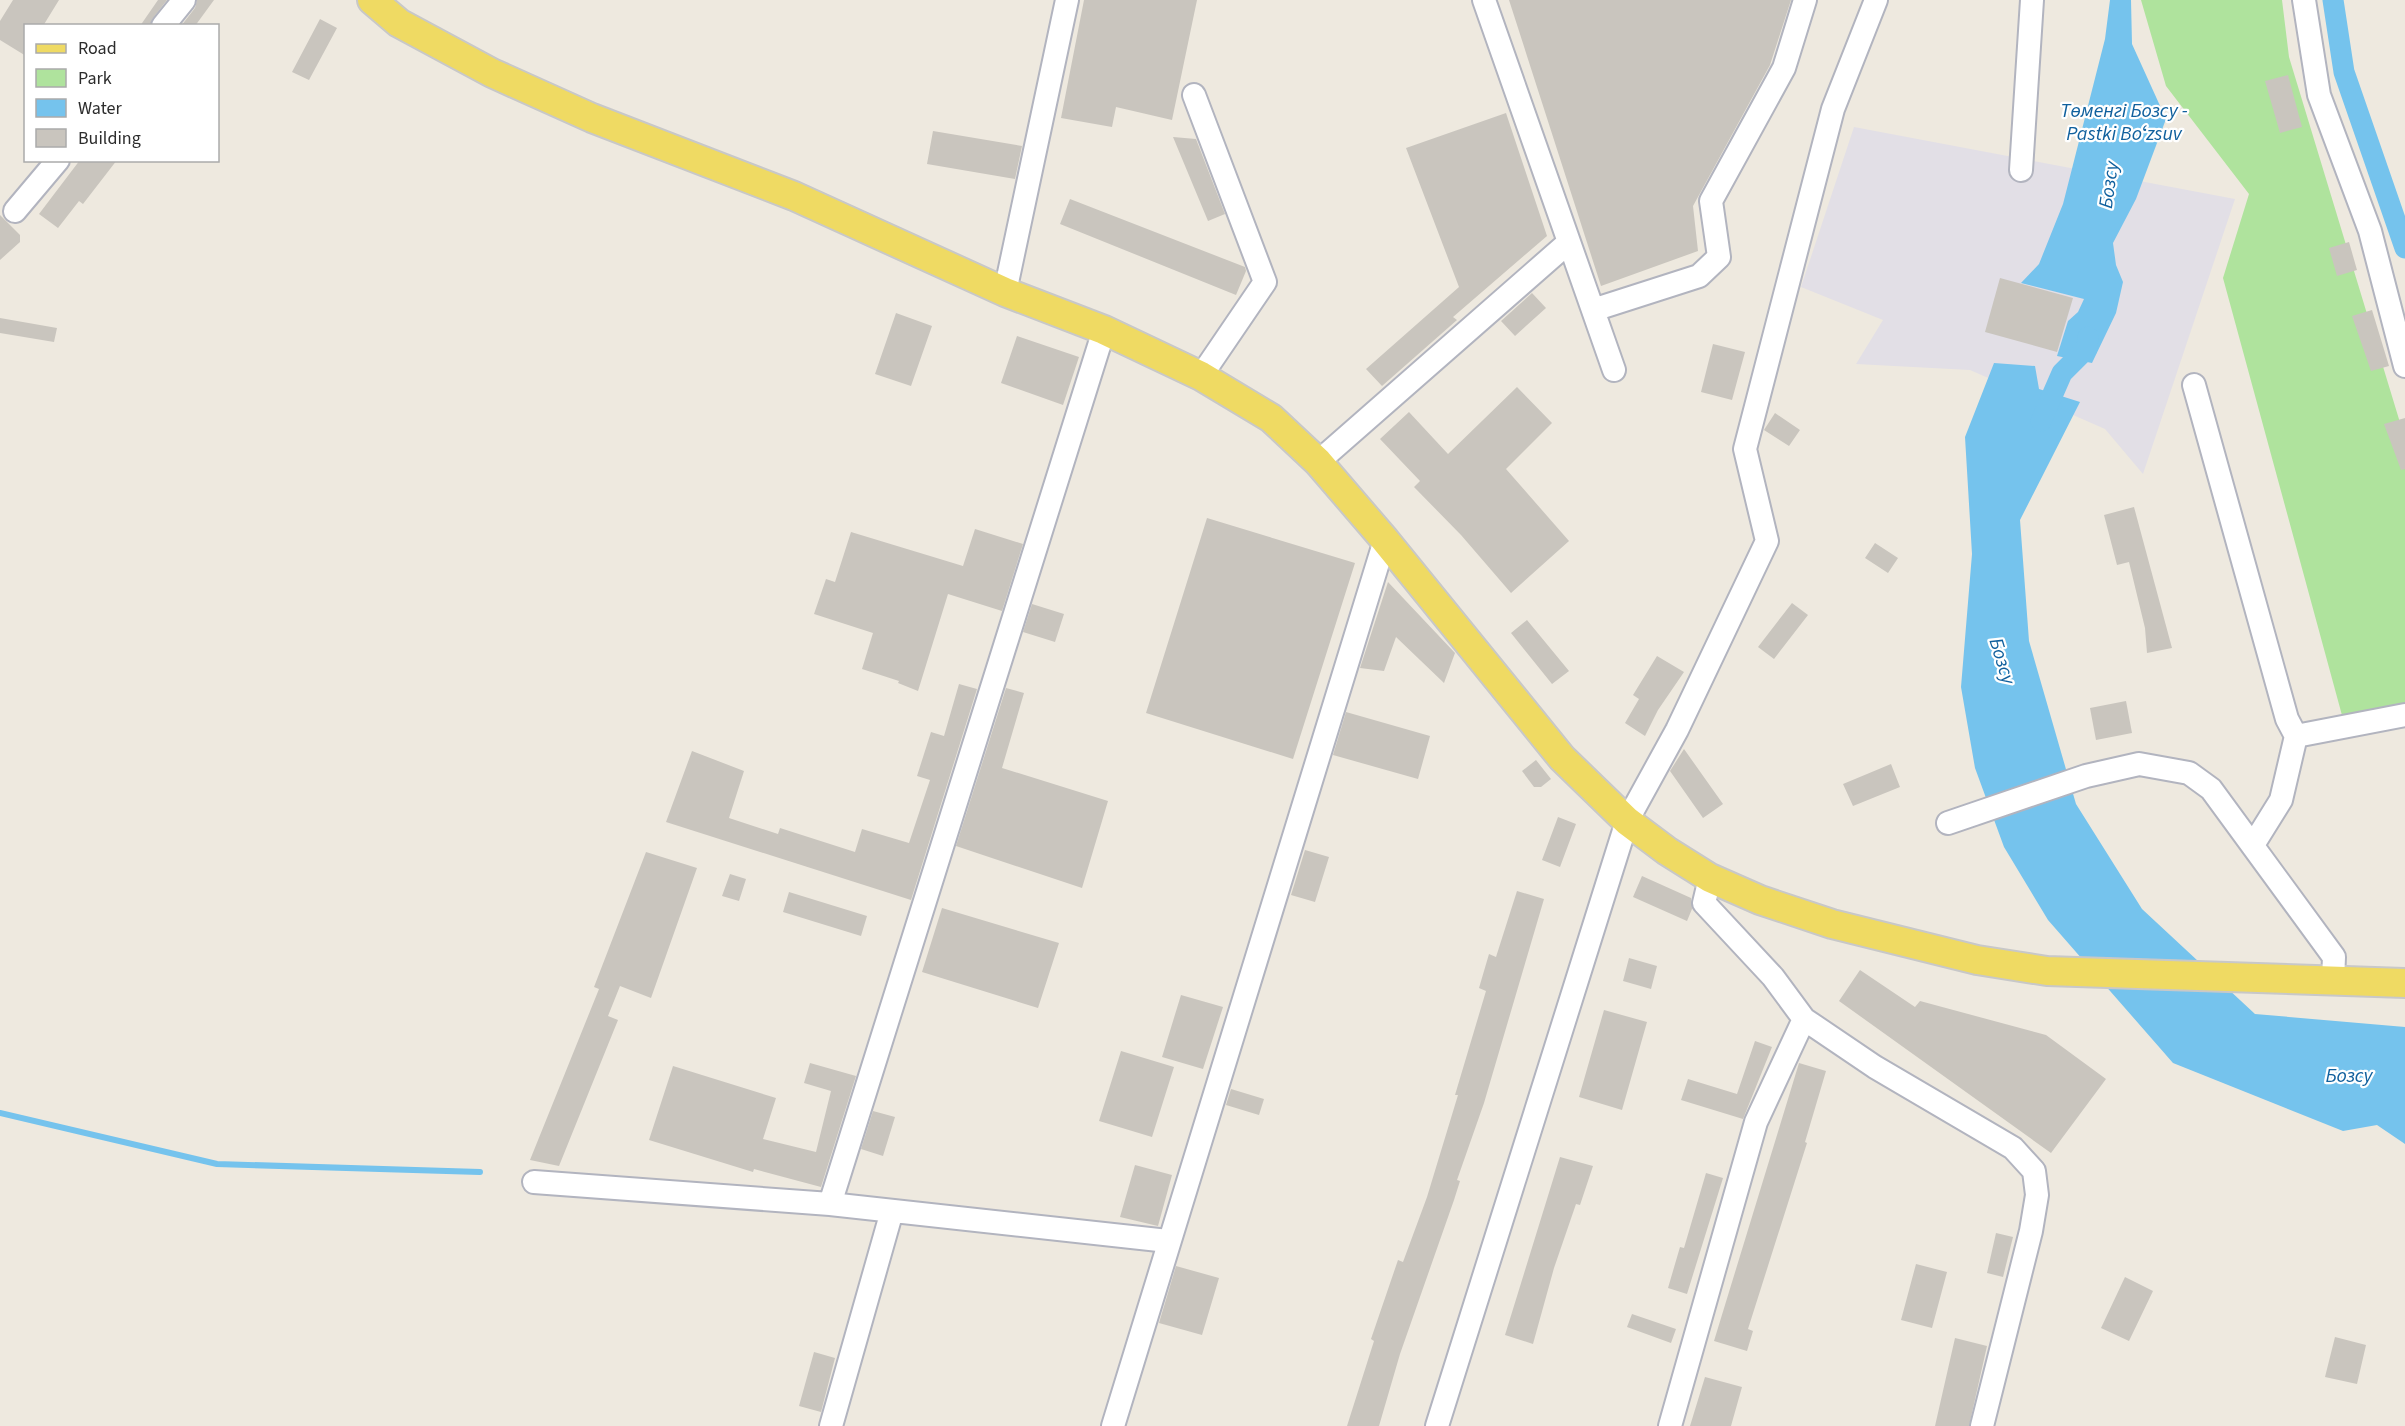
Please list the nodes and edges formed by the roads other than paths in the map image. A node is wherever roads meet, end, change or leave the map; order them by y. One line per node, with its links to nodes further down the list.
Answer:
1 (184, 0): 9 (street)
2 (372, 0): 15 (main road)
3 (1067, 0): 15 (street)
4 (1484, 0): 14 (street)
5 (1876, 0): 26 (street)
6 (2032, 0): 12 (street)
7 (2304, 0): 18 (street)
8 (1802, 3): 16 (street)
9 (165, 24)
10 (1194, 95): 20 (street)
11 (56, 162): 13 (street)
12 (2021, 170)
13 (15, 211)
14 (1569, 242): 16 (street); 22 (street)
15 (1005, 292): 17 (main road)
16 (1593, 310): 19 (street)
17 (1104, 330): 20 (main road); 34 (street)
18 (2405, 366)
19 (1614, 370)
20 (1201, 376): 22 (main road)
21 (2194, 385): 25 (street)
22 (1318, 462): 23 (main road)
23 (1385, 540): 26 (main road); 36 (street)
24 (2405, 715): 25 (street)
25 (2296, 736): 28 (street)
26 (1627, 821): 29 (main road); 39 (street)
27 (1948, 823): 28 (street)
28 (2253, 846): 30 (street)
29 (1710, 878): 30 (main road); 32 (street)
30 (2333, 980): 31 (main road)
31 (2405, 983)
32 (1804, 1019): 40 (street); 41 (street)
33 (534, 1182): 34 (street)
34 (830, 1204): 35 (street)
35 (892, 1211): 36 (street); 37 (street)
36 (1168, 1241): 38 (street)
37 (831, 1426)
38 (1113, 1426)
39 (1437, 1426)
40 (1670, 1426)
41 (1982, 1426)

